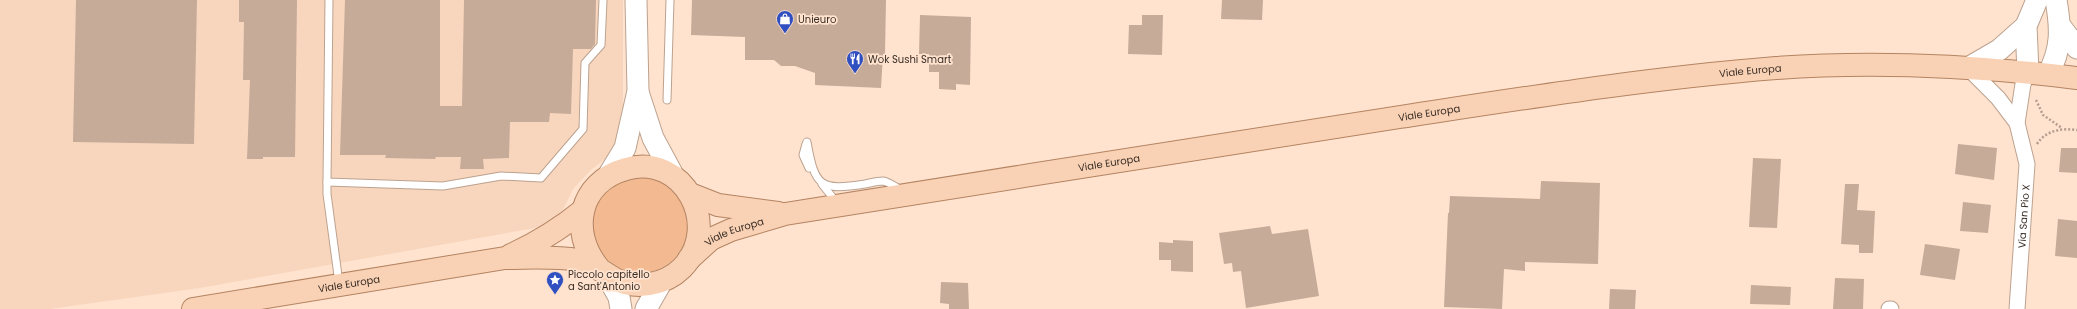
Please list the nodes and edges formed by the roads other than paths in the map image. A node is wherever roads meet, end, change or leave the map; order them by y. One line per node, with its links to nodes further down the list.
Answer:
1 (329, 0): 18 (lane)
2 (603, 0): 18 (lane)
3 (636, 0): 13 (main road)
4 (670, 0): 14 (lane)
5 (2037, 0): 7 (main road, Via San Pio X)
6 (2056, 0): 8 (main road, Via San Pio X)
7 (2026, 26): 10 (main road, Via San Pio X); 11 (main road, Via San Pio X)
8 (2060, 26): 9 (main road, Via San Pio X); 11 (main road, Via San Pio X)
9 (2077, 48)
10 (1968, 68): 11 (main road, Viale Europa); 15 (street, Via San Pio X); 19 (main road, Viale Europa)
11 (2038, 73): 12 (main road, Viale Europa); 15 (street, Via San Pio X)
12 (2077, 78)
13 (638, 91): 16 (main road); 17 (main road)
14 (667, 100)
15 (2017, 124): 32 (street, Via San Pio X)
16 (608, 176): 17 (main road, Viale Europa); 22 (main road, Viale Europa)
17 (674, 177): 20 (main road, Viale Europa)
18 (327, 182): 28 (lane)
19 (910, 193): 21 (main road, Viale Europa); 21 (lane)
20 (690, 194): 23 (main road, Viale Europa); 25 (main road, Viale Europa)
21 (839, 205): 23 (main road, Viale Europa)
22 (582, 210): 24 (main road, Viale Europa); 26 (main road, Viale Europa)
23 (786, 214): 25 (main road, Viale Europa)
24 (505, 258): 26 (main road, Viale Europa); 28 (main road, Viale Europa)
25 (689, 259): 27 (main road, Viale Europa)
26 (602, 271): 27 (main road, Viale Europa); 30 (main road)
27 (662, 281): 31 (main road)
28 (339, 285): 29 (main road, Viale Europa)
29 (193, 309)
30 (622, 309)
31 (646, 309)
32 (2017, 309)

